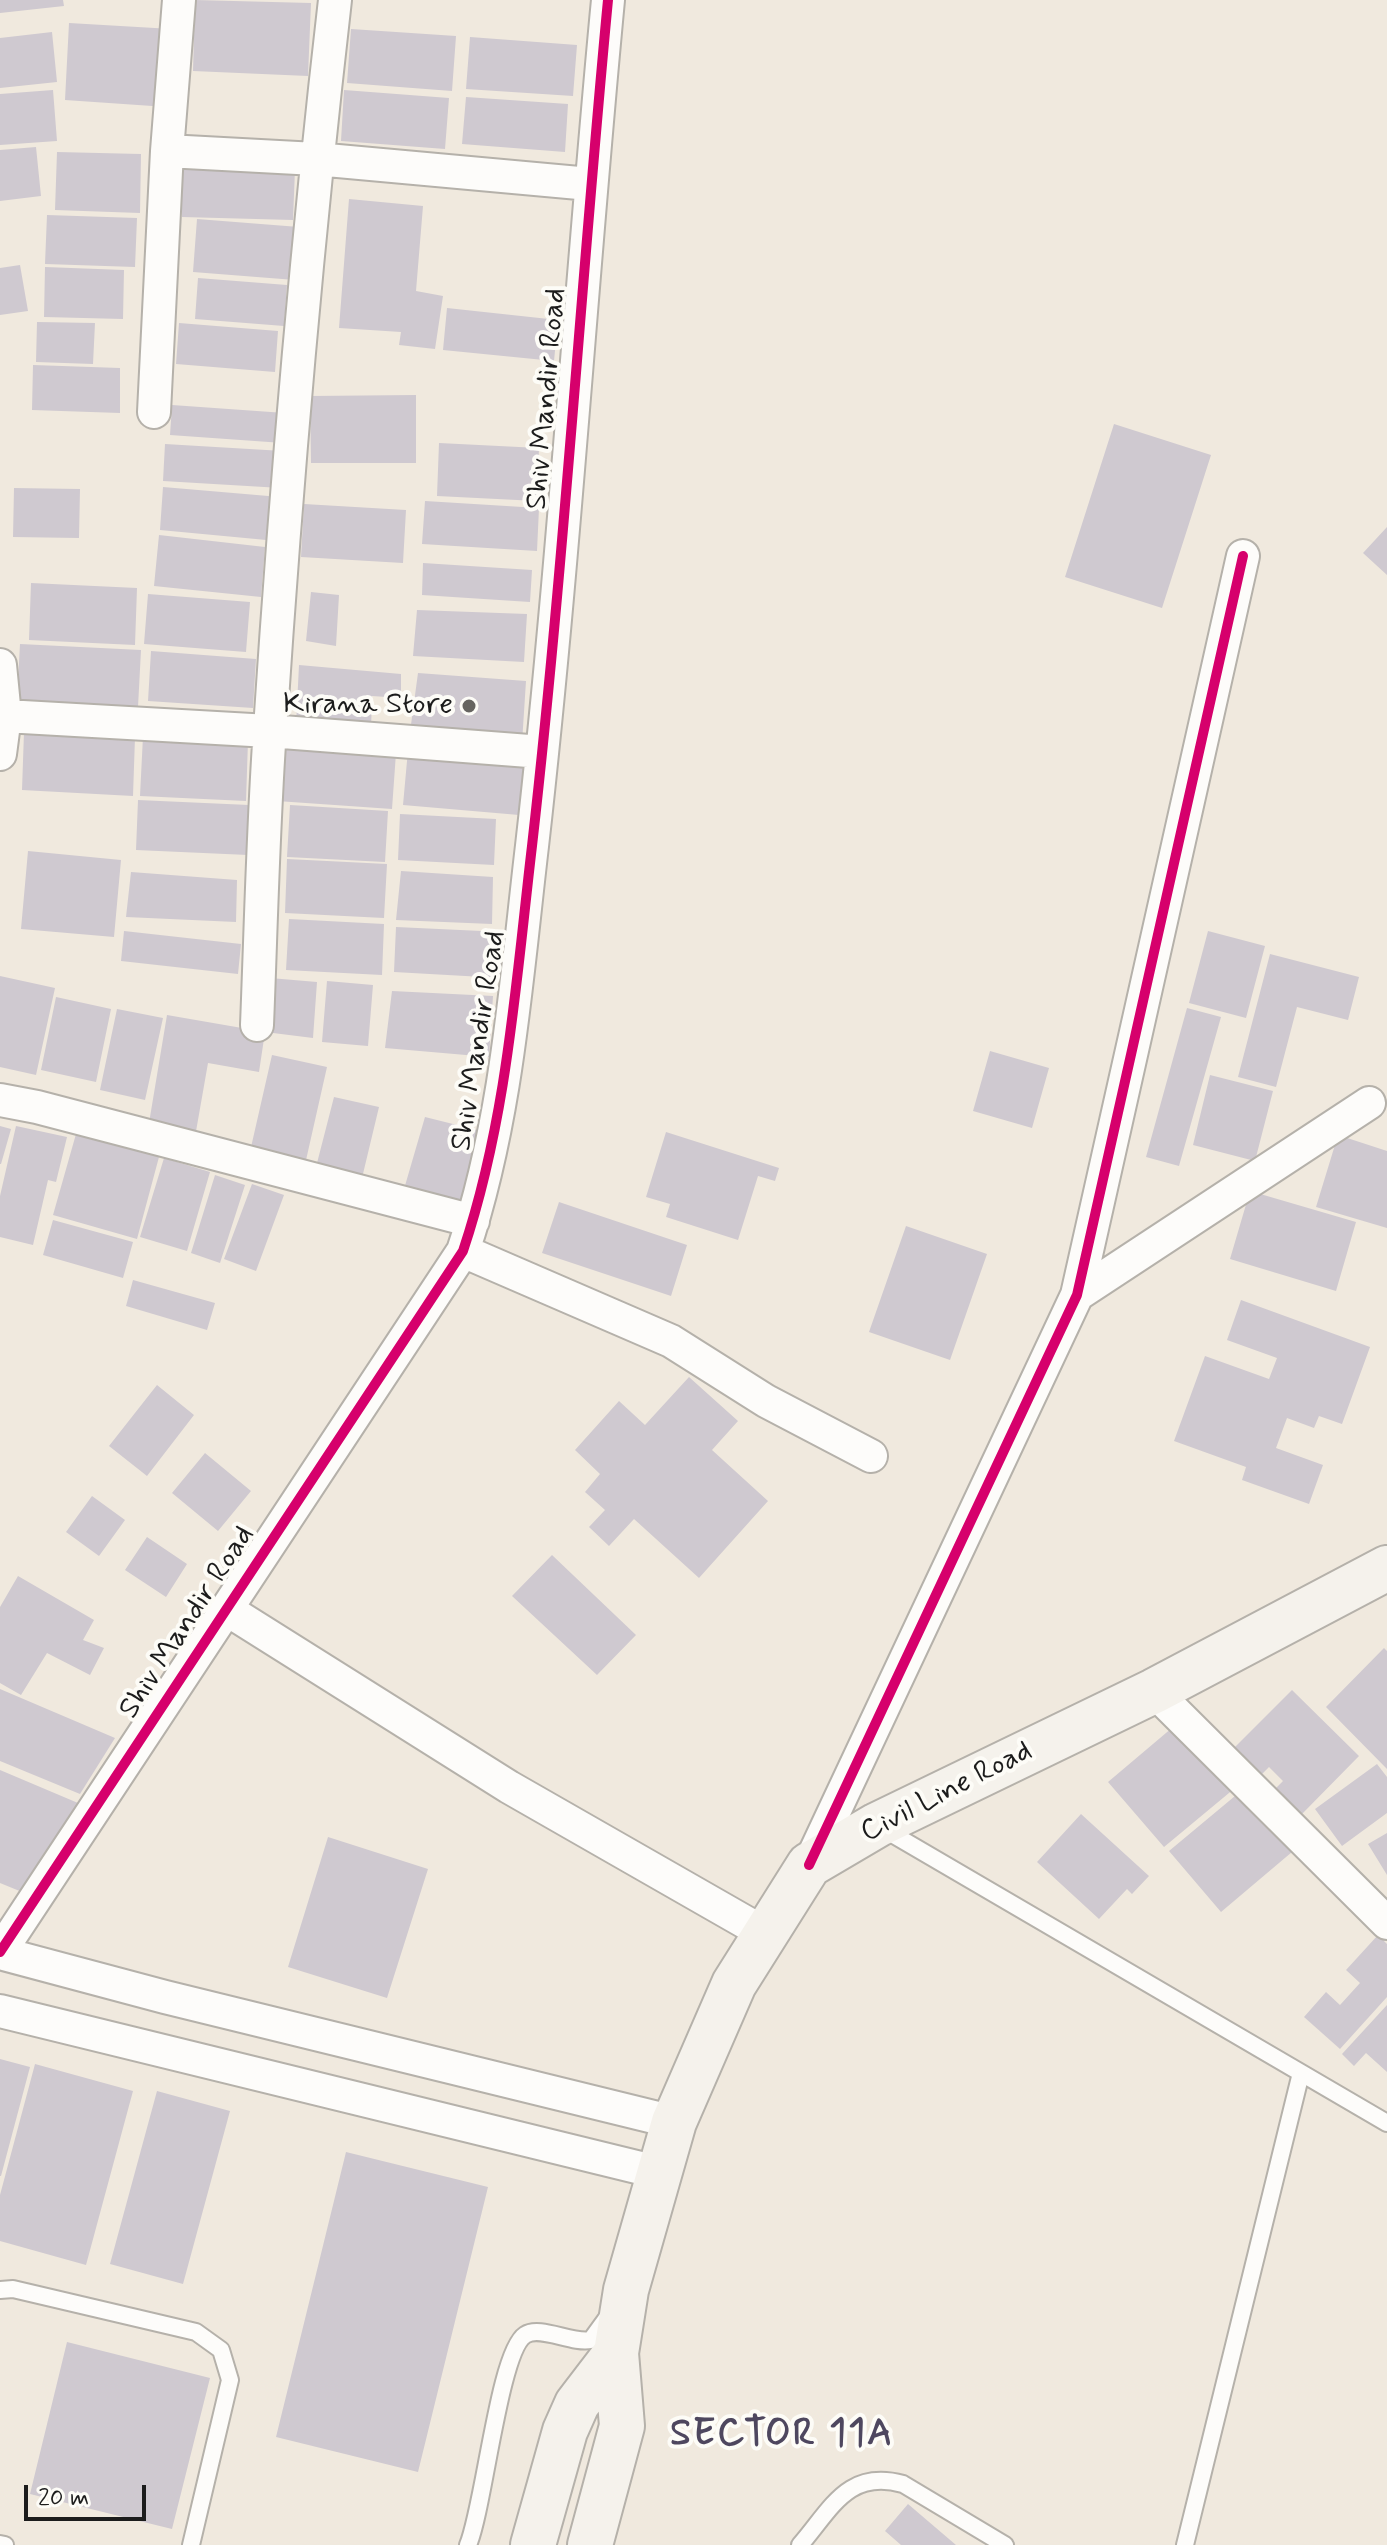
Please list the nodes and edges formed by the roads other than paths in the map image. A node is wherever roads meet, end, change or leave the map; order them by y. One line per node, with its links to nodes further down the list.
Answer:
1 (179, 0): 4 (street)
2 (335, 0): 5 (street)
3 (608, 0): 6 (street, Shiv Mandir Road)
4 (167, 151): 5 (street); 7 (street)
5 (316, 159): 6 (street); 11 (street)
6 (590, 184): 12 (street, Shiv Mandir Road)
7 (154, 412)
8 (1243, 556): 18 (street)
9 (0, 665): 10 (street)
10 (5, 716): 11 (street); 13 (street)
11 (269, 731): 12 (street); 14 (street)
12 (542, 752): 17 (street, Shiv Mandir Road)
13 (0, 754)
14 (257, 1025)
15 (0, 1100): 17 (street)
16 (1369, 1103): 18 (street)
17 (468, 1236): 19 (street); 21 (street, Shiv Mandir Road)
18 (1077, 1295): 24 (street)
19 (871, 1456)
20 (1387, 1568): 22 (street, Civil Line Road)
21 (226, 1609): 26 (street); 27 (street, Shiv Mandir Road)
22 (1154, 1691): 23 (street, Civil Line Road); 25 (street)
23 (877, 1825): 24 (street, Civil Line Road); 31 (lane)
24 (809, 1865): 26 (street, Civil Line Road)
25 (1387, 1923)
26 (766, 1934): 32 (street, Civil Line Road)
27 (0, 1952): 28 (street)
28 (165, 1997): 30 (street); 32 (street)
29 (0, 2011): 30 (street)
30 (154, 2049): 34 (street)
31 (1301, 2073): 33 (lane); 44 (lane)
32 (674, 2122): 34 (street, Civil Line Road)
33 (1387, 2123)
34 (661, 2173): 36 (street, Civil Line Road)
35 (0, 2290): 38 (lane)
36 (626, 2290): 37 (street, Civil Line Road); 39 (lane)
37 (616, 2353): 40 (street); 41 (street)
38 (191, 2545)
39 (468, 2545)
40 (533, 2545)
41 (590, 2545)
42 (800, 2545): 43 (lane)
43 (1005, 2545)
44 (1185, 2545)

